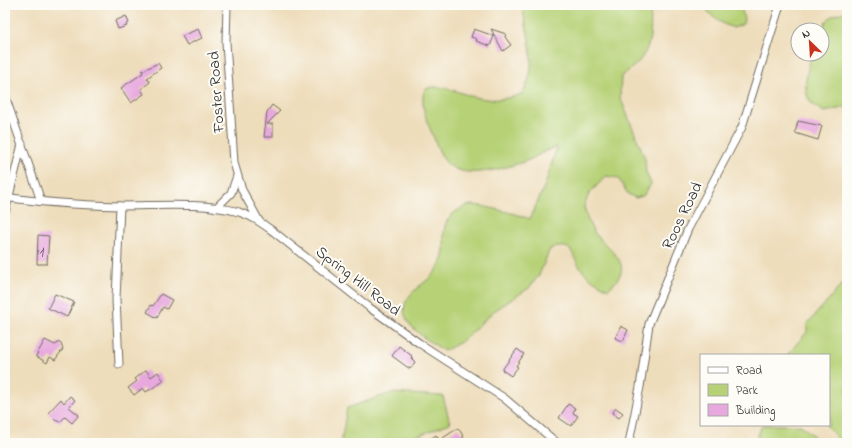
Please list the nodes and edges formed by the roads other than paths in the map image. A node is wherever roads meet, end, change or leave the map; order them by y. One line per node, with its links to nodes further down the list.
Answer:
1 (227, 5): 5 (street, Foster Road)
2 (780, 5): 14 (street, Roos Road)
3 (5, 96): 4 (street)
4 (22, 144): 6 (street); 7 (street)
5 (237, 176): 9 (street); 11 (street, Foster Road)
6 (7, 198): 7 (street, Spring Hill Road); 10 (street)
7 (41, 201): 8 (street, Spring Hill Road)
8 (120, 206): 9 (street, Spring Hill Road); 12 (street)
9 (216, 208): 11 (street, Spring Hill Road)
10 (5, 212)
11 (259, 221): 13 (street, Spring Hill Road)
12 (119, 364)
13 (557, 443)
14 (629, 443)

